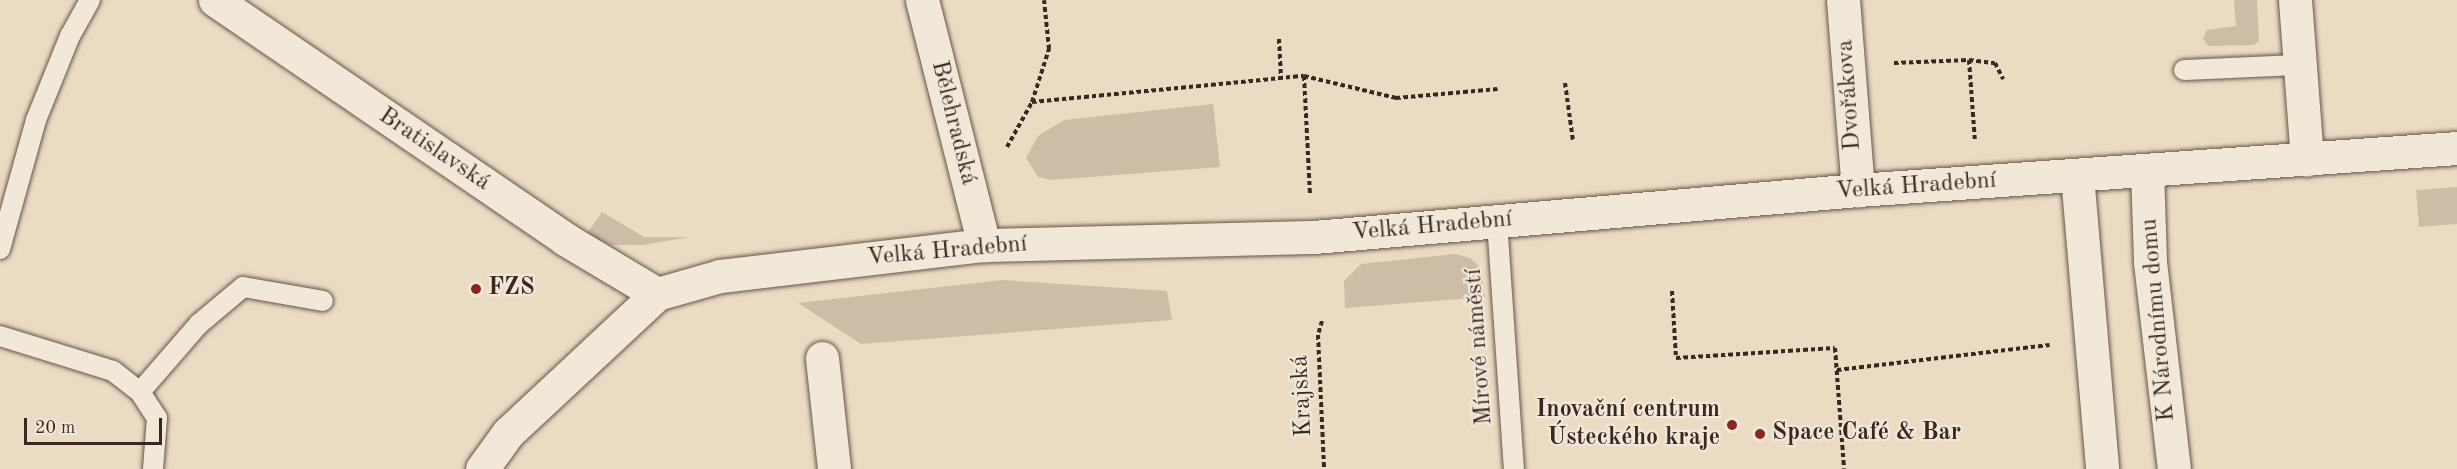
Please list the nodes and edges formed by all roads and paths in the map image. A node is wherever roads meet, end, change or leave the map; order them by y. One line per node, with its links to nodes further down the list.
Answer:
1 (90, 0): 29 (lane)
2 (215, 0): 31 (street, Bratislavská)
3 (922, 0): 28 (street, Bělehradská)
4 (1044, 0): 17 (path)
5 (1843, 0): 25 (street, Dvořákova)
6 (2295, 0): 10 (street)
7 (1279, 39): 13 (path)
8 (1969, 60): 9 (path); 14 (path); 21 (path)
9 (1894, 63)
10 (2298, 65): 11 (lane); 22 (street)
11 (2184, 70)
12 (1304, 76): 13 (path); 16 (path); 26 (path)
13 (1281, 78): 17 (path)
14 (2003, 80)
15 (1565, 83): 18 (path)
16 (1498, 89)
17 (1032, 102): 19 (path)
18 (1573, 141)
19 (1007, 147)
20 (2457, 148): 22 (street, Velká Hradební)
21 (1976, 149)
22 (2307, 160): 23 (street, Velká Hradební)
23 (2147, 170): 24 (street, Velká Hradební); 46 (street, K Národnímu domu)
24 (2078, 175): 25 (street, Velká Hradební); 35 (street)
25 (1858, 190): 27 (street, Velká Hradební)
26 (1311, 205)
27 (1497, 221): 28 (street, Velká Hradební); 43 (lane, Mírové náměstí)
28 (984, 245): 31 (street, Velká Hradební)
29 (0, 249)
30 (1672, 291): 37 (path)
31 (657, 294): 40 (street, Velká Hradební)
32 (323, 301): 38 (lane)
33 (1322, 321): 42 (path, Krajská)
34 (0, 336): 38 (lane)
35 (2089, 341): 37 (path); 45 (street)
36 (822, 358): 41 (street)
37 (1837, 370): 44 (path)
38 (140, 392): 39 (lane)
39 (153, 469)
40 (482, 469)
41 (834, 469)
42 (1324, 469)
43 (1514, 469)
44 (1844, 469)
45 (2102, 469)
46 (2174, 469)

